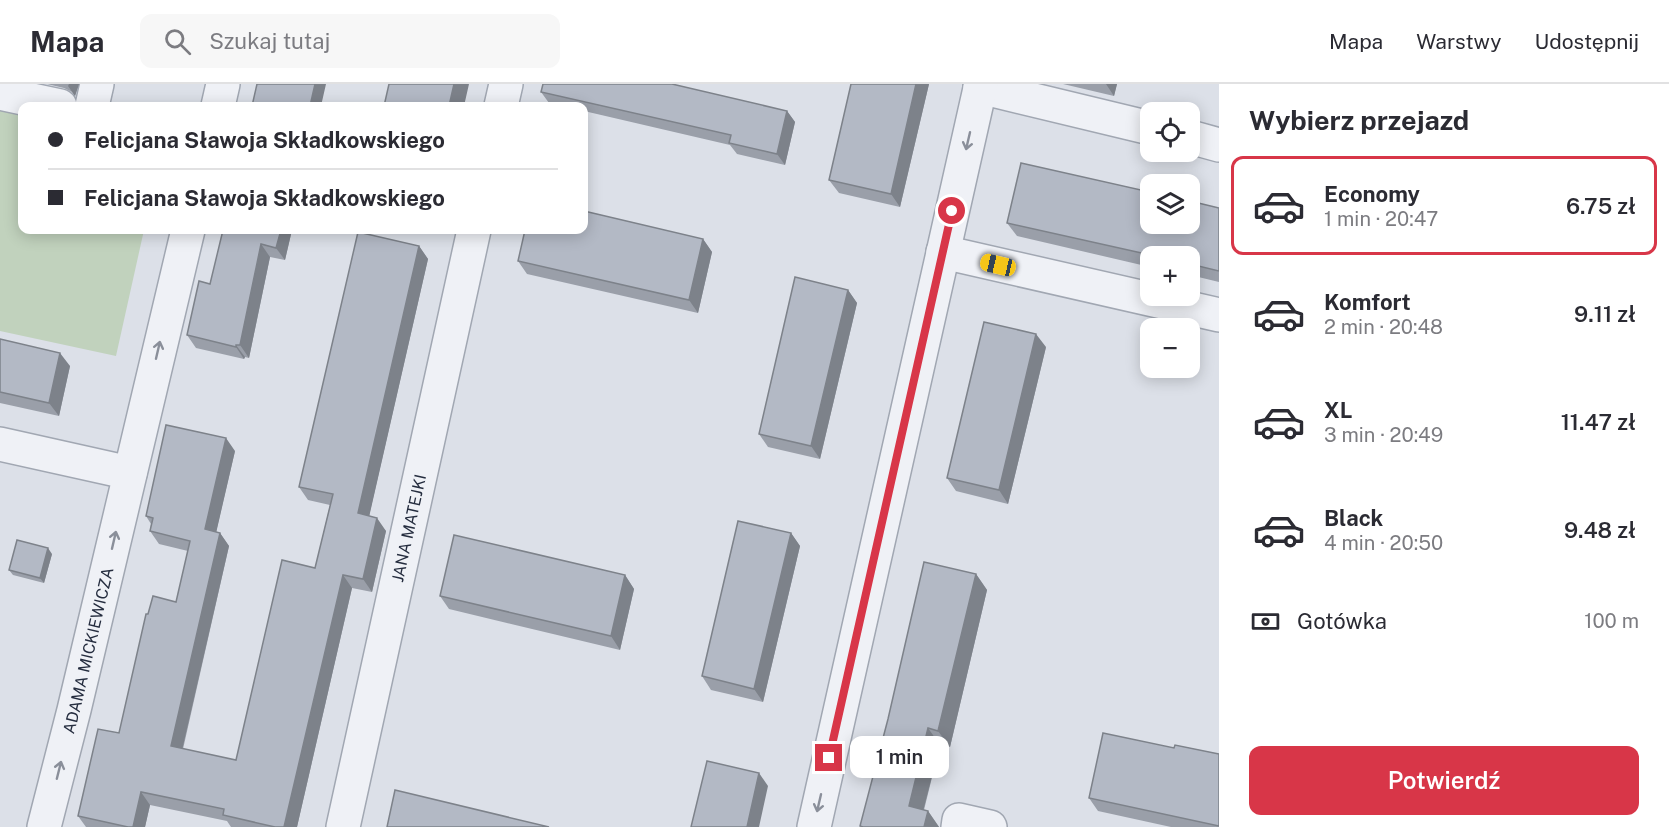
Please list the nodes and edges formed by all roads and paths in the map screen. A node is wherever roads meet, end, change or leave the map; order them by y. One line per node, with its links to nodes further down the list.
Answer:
1 (97, 84): 7 (street)
2 (223, 84): 8 (street)
3 (506, 84): 9 (street)
4 (980, 86): 10 (street); 15 (street, one-way to 15)
5 (0, 93): 6 (street)
6 (42, 102)
7 (93, 102)
8 (219, 102)
9 (502, 102)
10 (1140, 126)
11 (1200, 140): 12 (street)
12 (1219, 145)
13 (187, 234): 18 (street, ADAMA MICKIEWICZA, one-way to 13)
14 (473, 234): 20 (street, JANA MATEJKI)
15 (943, 252): 16 (street); 21 (street, one-way to 21)
16 (1219, 315)
17 (0, 444): 18 (street)
18 (130, 474): 19 (street, ADAMA MICKIEWICZA, one-way to 18)
19 (44, 827)
20 (343, 827)
21 (814, 827)
22 (958, 827): 23 (street)
23 (990, 827)

